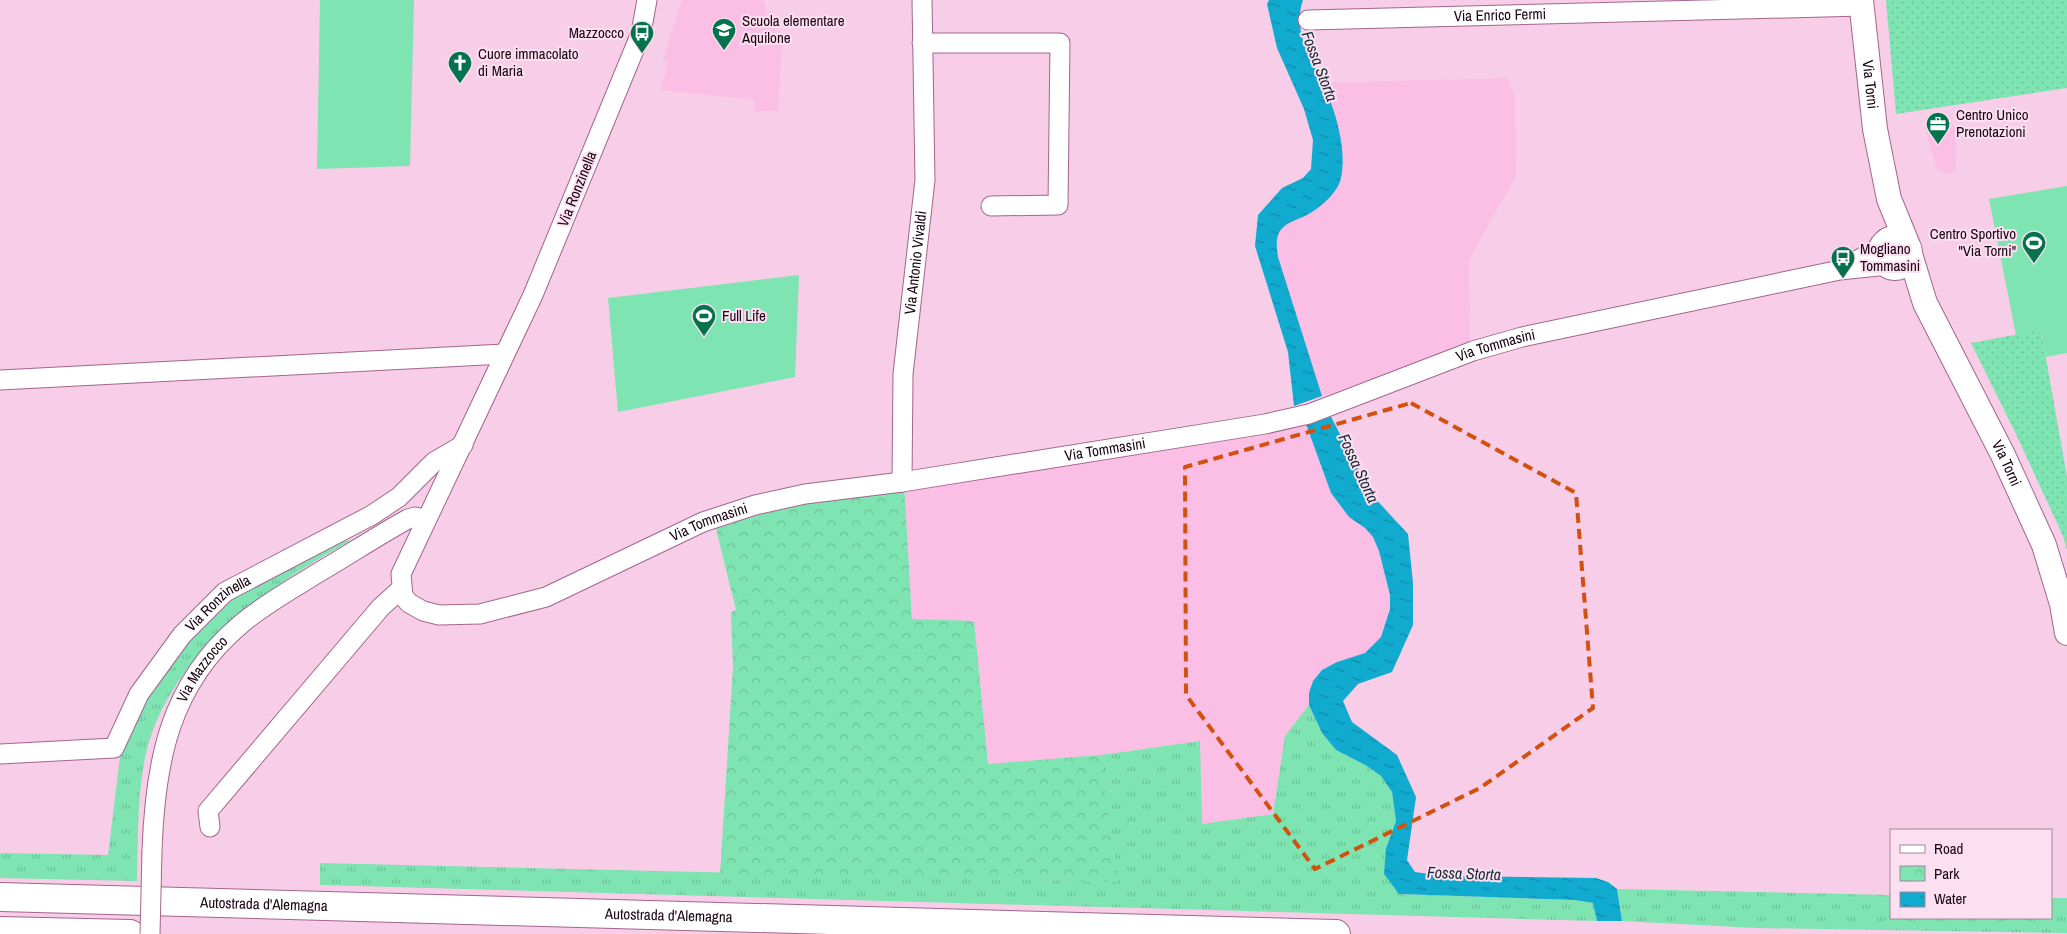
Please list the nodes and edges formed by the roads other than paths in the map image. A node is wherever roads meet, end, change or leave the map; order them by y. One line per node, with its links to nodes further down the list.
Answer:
1 (647, 0): 7 (street, Via Ronzinella)
2 (655, 0): 7 (street, Via Ronzinella)
3 (922, 0): 8 (street, Via Antonio Vivaldi)
4 (1861, 3): 5 (street, Via Enrico Fermi); 10 (main road, Via Torni)
5 (1409, 8): 6 (street, Via Enrico Fermi)
6 (1308, 20)
7 (644, 23): 11 (street, Via Ronzinella)
8 (922, 44): 9 (street); 14 (street, Via Antonio Vivaldi)
9 (992, 206)
10 (1895, 253): 14 (street, Via Tommasini); 17 (main road, Via Torni)
11 (504, 354): 12 (street); 13 (street, Via Ronzinella)
12 (0, 380)
13 (463, 445): 15 (street, Via Ronzinella); 19 (street, Via Ronzinella)
14 (902, 482): 16 (street, Via Tommasini)
15 (426, 519): 16 (street, Via Ronzinella); 24 (street, Via Mazzocco, bridge)
16 (401, 582): 20 (street, Via Ronzinella)
17 (2064, 601): 18 (main road, Via Torni)
18 (2067, 633)
19 (0, 754)
20 (210, 827)
21 (0, 897): 25 (highway, Autostrada d'Alemagna)
22 (0, 931): 23 (highway)
23 (130, 934)
24 (150, 934)
25 (1336, 934)

